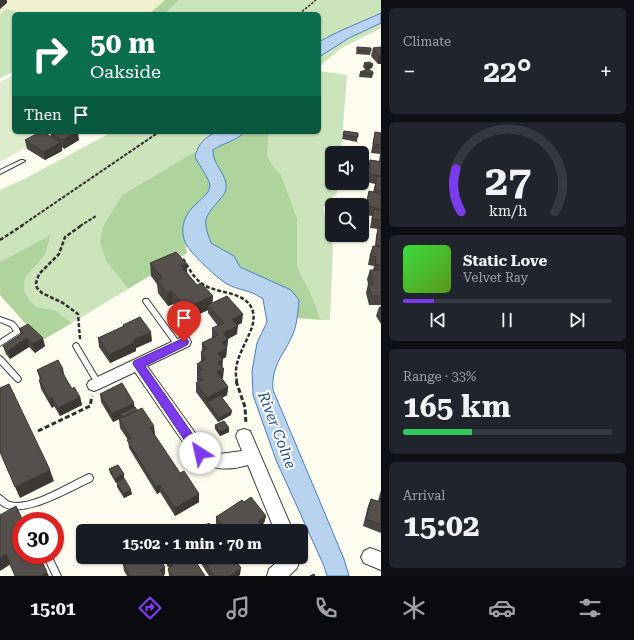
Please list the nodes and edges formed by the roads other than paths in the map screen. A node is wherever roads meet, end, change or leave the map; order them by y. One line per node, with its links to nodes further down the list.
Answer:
1 (23, 161): 2 (lane)
2 (0, 172)
3 (146, 302): 6 (lane)
4 (0, 318): 5 (lane)
5 (0, 343)
6 (181, 343): 9 (street)
7 (76, 346): 11 (lane)
8 (0, 359): 10 (lane)
9 (138, 364): 11 (street); 13 (street)
10 (18, 379)
11 (96, 384)
12 (244, 436): 13 (street)
13 (252, 456): 16 (street)
14 (89, 478): 15 (lane)
15 (0, 499)
16 (281, 524)
17 (51, 564): 19 (lane)
18 (290, 564): 20 (street)
19 (57, 576)
20 (276, 576)

